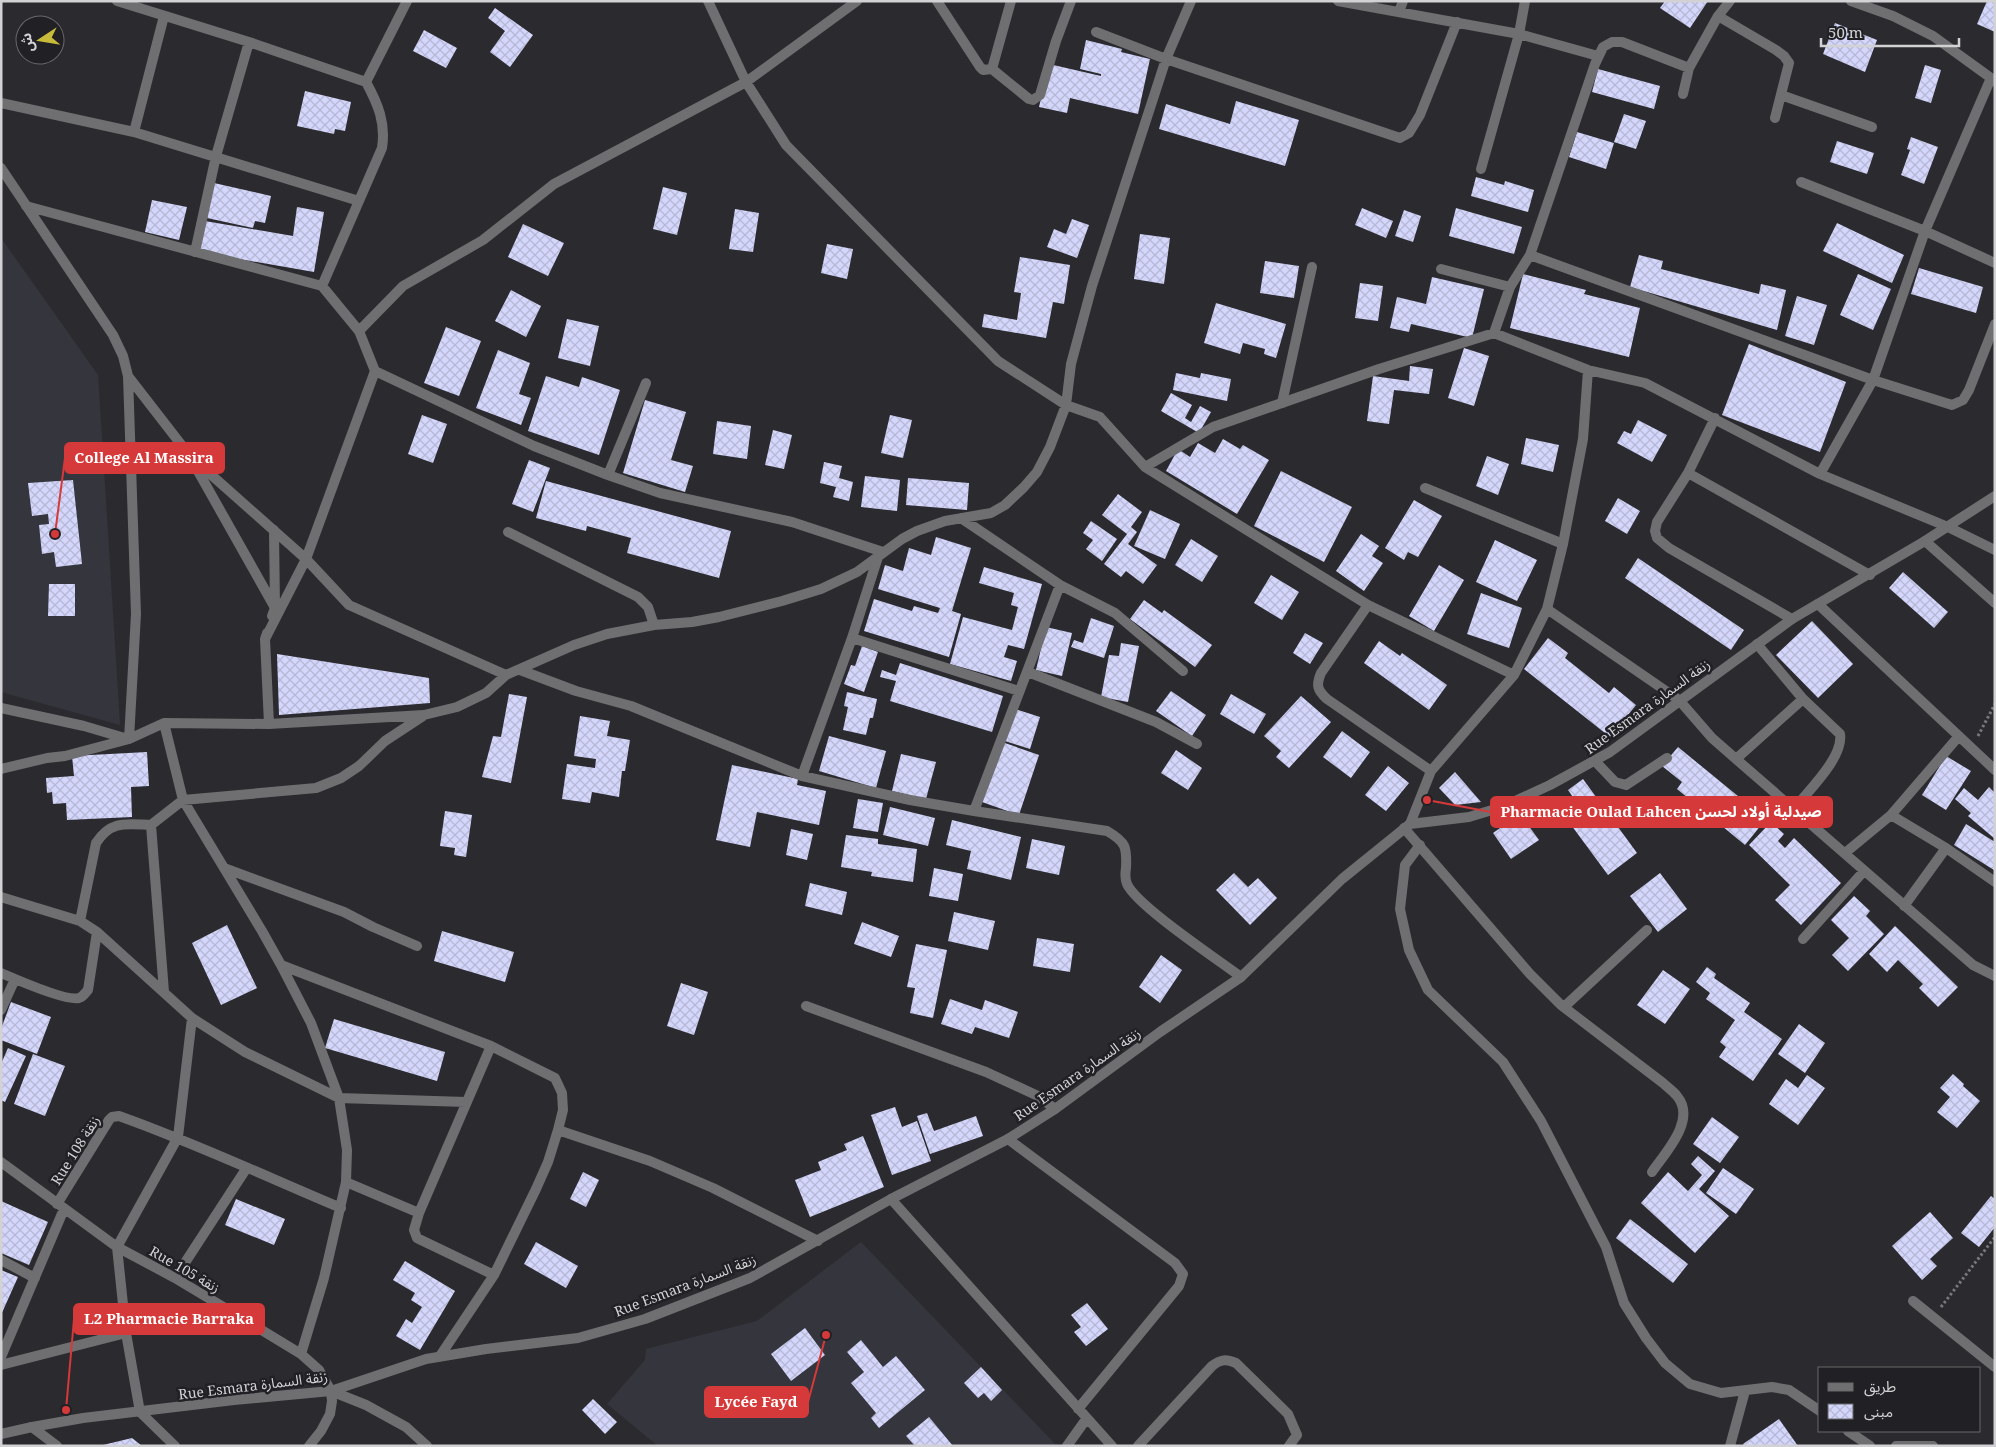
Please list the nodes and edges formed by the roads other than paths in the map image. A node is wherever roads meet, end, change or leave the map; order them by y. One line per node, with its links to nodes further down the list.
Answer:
1 (407, 1): 26 (street)
2 (708, 1): 27 (street)
3 (857, 1): 27 (street)
4 (937, 1): 24 (street)
5 (1011, 1): 24 (street)
6 (1071, 1): 24 (street)
7 (1191, 1): 22 (street)
8 (1338, 1): 14 (street)
9 (1403, 1): 14 (street)
10 (1525, 1): 19 (street)
11 (1730, 1): 16 (street)
12 (1851, 1): 25 (street)
13 (120, 2): 15 (street)
14 (1399, 12): 17 (street)
15 (164, 16): 20 (street); 33 (street)
16 (1718, 16): 23 (street); 29 (street)
17 (1458, 22): 19 (street); 22 (street)
18 (1096, 32): 22 (street)
19 (1519, 34): 21 (street); 36 (street)
20 (249, 42): 26 (street); 34 (street)
21 (1598, 56): 23 (street); 42 (street)
22 (1166, 59): 57 (street)
23 (1689, 68): 28 (street)
24 (992, 69)
25 (1993, 80): 40 (street)
26 (366, 82): 38 (street)
27 (746, 82): 49 (street); 57 (street)
28 (1683, 94)
29 (1781, 95): 31 (street); 32 (street)
30 (1, 103): 33 (street)
31 (1775, 118)
32 (1872, 128)
33 (134, 132): 34 (street)
34 (216, 156): 38 (street); 41 (street)
35 (1, 168): 39 (street)
36 (1481, 169)
37 (1801, 182): 40 (street)
38 (359, 201): 46 (street)
39 (26, 206): 41 (street); 53 (street)
40 (1925, 231): 43 (street); 54 (street)
41 (195, 252): 46 (street)
42 (1530, 255): 47 (street); 54 (street)
43 (1995, 263)
44 (1312, 267): 56 (street)
45 (1441, 269): 47 (street)
46 (322, 286): 49 (street)
47 (1510, 287): 50 (street)
48 (1995, 324): 54 (street)
49 (359, 331): 52 (street)
50 (1494, 333): 51 (street); 56 (street)
51 (1588, 370): 58 (street); 71 (street)
52 (375, 371): 63 (street); 74 (street)
53 (128, 376): 59 (street); 100 (street)
54 (1873, 380): 62 (street)
55 (646, 383): 63 (street)
56 (1282, 403): 60 (street)
57 (1066, 405): 60 (street); 66 (street)
58 (1715, 418): 61 (street); 62 (street)
59 (190, 456): 68 (street); 80 (street)
60 (1145, 467): 79 (street)
61 (1688, 473): 75 (street); 82 (street)
62 (1820, 474): 67 (street)
63 (608, 475): 73 (street)
64 (1425, 488): 71 (street)
65 (1995, 496): 67 (street, Rue Esmara زنقة السمارة)
66 (961, 518): 73 (street); 76 (street)
67 (1948, 527): 70 (street, Rue Esmara زنقة السمارة); 72 (street)
68 (274, 530): 74 (street); 80 (street)
69 (508, 532): 83 (street)
70 (1925, 541): 75 (street, Rue Esmara زنقة السمارة); 77 (street)
71 (1563, 544): 81 (street)
72 (1995, 550)
73 (880, 554): 83 (street); 84 (street)
74 (306, 559): 85 (street); 90 (street)
75 (1870, 574): 78 (street, Rue Esmara زنقة السمارة)
76 (1060, 586): 88 (street); 89 (street)
77 (1995, 603)
78 (1818, 604): 82 (street, Rue Esmara زنقة السمارة); 99 (street)
79 (1368, 605): 91 (street); 106 (street)
80 (275, 608): 85 (street)
81 (1547, 609): 91 (street); 94 (street)
82 (1792, 619): 86 (street, Rue Esmara زنقة السمارة)
83 (654, 624): 87 (street)
84 (852, 638): 92 (street); 108 (street)
85 (265, 639): 98 (street)
86 (1758, 644): 93 (street); 94 (street, Rue Esmara زنقة السمارة)
87 (520, 670): 90 (street); 108 (street)
88 (1183, 671)
89 (1028, 672): 92 (street); 101 (street)
90 (506, 675): 96 (street)
91 (1514, 675): 106 (street)
92 (1019, 692): 111 (street)
93 (1803, 699): 103 (street); 110 (street)
94 (1679, 700): 103 (street); 104 (street, Rue Esmara زنقة السمارة)
95 (1, 708): 100 (street)
96 (424, 715): 98 (street); 109 (street)
97 (164, 724): 98 (street); 100 (street); 109 (street)
98 (269, 724)
99 (1959, 736): 107 (street); 112 (street)
100 (129, 739): 105 (street)
101 (1197, 744)
102 (1667, 758): 104 (street)
103 (1736, 759): 110 (street)
104 (1596, 761): 114 (street, Rue Esmara زنقة السمارة)
105 (1, 769)
106 (1431, 770): 114 (street)
107 (1995, 770)
108 (802, 776): 111 (street)
109 (183, 800): 113 (street); 118 (street)
110 (1794, 809): 117 (street)
111 (974, 811): 131 (street)
112 (1891, 815): 116 (street); 117 (street)
113 (151, 825): 123 (street); 133 (street)
114 (1407, 826): 115 (street); 131 (street, Rue Esmara زنقة السمارة)
115 (1420, 845): 135 (street); 167 (street)
116 (1946, 848): 120 (street); 122 (street)
117 (1845, 854): 119 (street)
118 (224, 868): 127 (street); 128 (street)
119 (1864, 871): 122 (street); 126 (street)
120 (1995, 882)
121 (1, 897): 123 (street)
122 (1904, 906): 130 (street)
123 (80, 922): 125 (street)
124 (1647, 930): 135 (street)
125 (97, 932): 132 (street); 133 (street)
126 (1803, 939)
127 (417, 946)
128 (281, 966): 138 (street); 139 (street)
129 (1, 973): 132 (street)
130 (1995, 976)
131 (1241, 977): 141 (street, Rue Esmara زنقة السمارة)
132 (15, 978): 136 (street)
133 (164, 992): 137 (street)
134 (806, 1006): 141 (street)
135 (1564, 1007): 147 (street)
136 (1, 1010)
137 (192, 1018): 139 (street); 143 (street)
138 (491, 1046): 140 (street); 142 (street)
139 (339, 1098): 140 (street); 148 (street)
140 (466, 1102): 152 (street)
141 (1055, 1109): 144 (street, Rue Esmara زنقة السمارة)
142 (558, 1130): 153 (street); 156 (street)
143 (178, 1137): 146 (street); 150 (street, Rue 108 زنقة); 154 (street)
144 (1008, 1138): 149 (street, Rue Esmara زنقة السمارة); 168 (street)
145 (2, 1164): 150 (street, Rue 105 زنقة)
146 (246, 1169): 151 (street); 158 (street)
147 (1652, 1172)
148 (346, 1182): 151 (street); 152 (street)
149 (891, 1199): 153 (street, Rue Esmara زنقة السمارة); 168 (street)
150 (61, 1207): 154 (street, Rue 105 زنقة); 157 (street, Rue 108 زنقة)
151 (341, 1208): 161 (street)
152 (419, 1212): 156 (street)
153 (818, 1240): 162 (street, Rue Esmara زنقة السمارة)
154 (117, 1247): 158 (street, Rue 105 زنقة); 160 (street)
155 (1, 1260): 157 (street)
156 (494, 1275): 162 (street)
157 (35, 1278): 163 (street, Rue 108 زنقة)
158 (175, 1278): 161 (street, Rue 105 زنقة)
159 (1913, 1301): 165 (street)
160 (126, 1333): 164 (street); 170 (street)
161 (301, 1354): 166 (street, Rue 105 زنقة)
162 (440, 1356): 166 (street, Rue Esmara زنقة السمارة)
163 (1, 1357)
164 (1, 1365)
165 (1995, 1368)
166 (331, 1391): 170 (street, Rue Esmara زنقة السمارة); 177 (street); 178 (street)
167 (1744, 1391): 169 (street); 183 (street)
168 (1078, 1409): 171 (street)
169 (1818, 1410)
170 (140, 1412): 172 (street, Rue Esmara زنقة السمارة); 176 (street)
171 (1087, 1418): 179 (street); 180 (street)
172 (32, 1427): 174 (street, Rue Esmara زنقة السمارة); 175 (street)
173 (1849, 1432): 184 (street)
174 (1, 1434)
175 (56, 1446)
176 (175, 1446)
177 (309, 1446)
178 (427, 1446)
179 (1067, 1446)
180 (1112, 1446)
181 (1138, 1446): 182 (street)
182 (1289, 1446)
183 (1730, 1446)
184 (1870, 1446)
185 (1896, 1446): 186 (street)
186 (1933, 1446)

